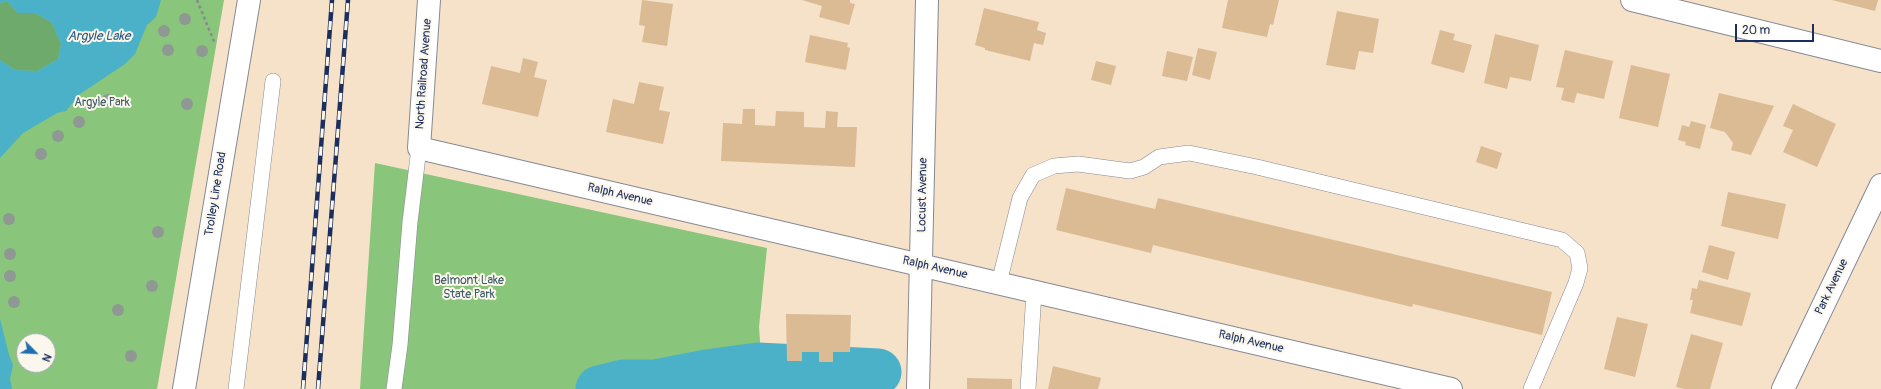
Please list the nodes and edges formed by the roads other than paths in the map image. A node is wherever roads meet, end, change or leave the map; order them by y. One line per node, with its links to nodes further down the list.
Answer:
1 (249, 0): 12 (street, Trolley Line Road)
2 (429, 0): 7 (street, North Railroad Avenue)
3 (927, 0): 9 (street, Locust Avenue)
4 (1632, 0): 5 (street)
5 (1881, 61)
6 (273, 81): 13 (lane)
7 (420, 148): 9 (street, Ralph Avenue); 14 (lane)
8 (1881, 185): 19 (street, Park Avenue)
9 (922, 265): 10 (street, Ralph Avenue); 15 (street, Locust Avenue)
10 (999, 283): 11 (street, Ralph Avenue); 18 (lane)
11 (1034, 292): 16 (lane); 17 (street, Ralph Avenue)
12 (184, 389)
13 (236, 389)
14 (394, 389)
15 (918, 389)
16 (1028, 389)
17 (1452, 389)
18 (1531, 389)
19 (1783, 389)

